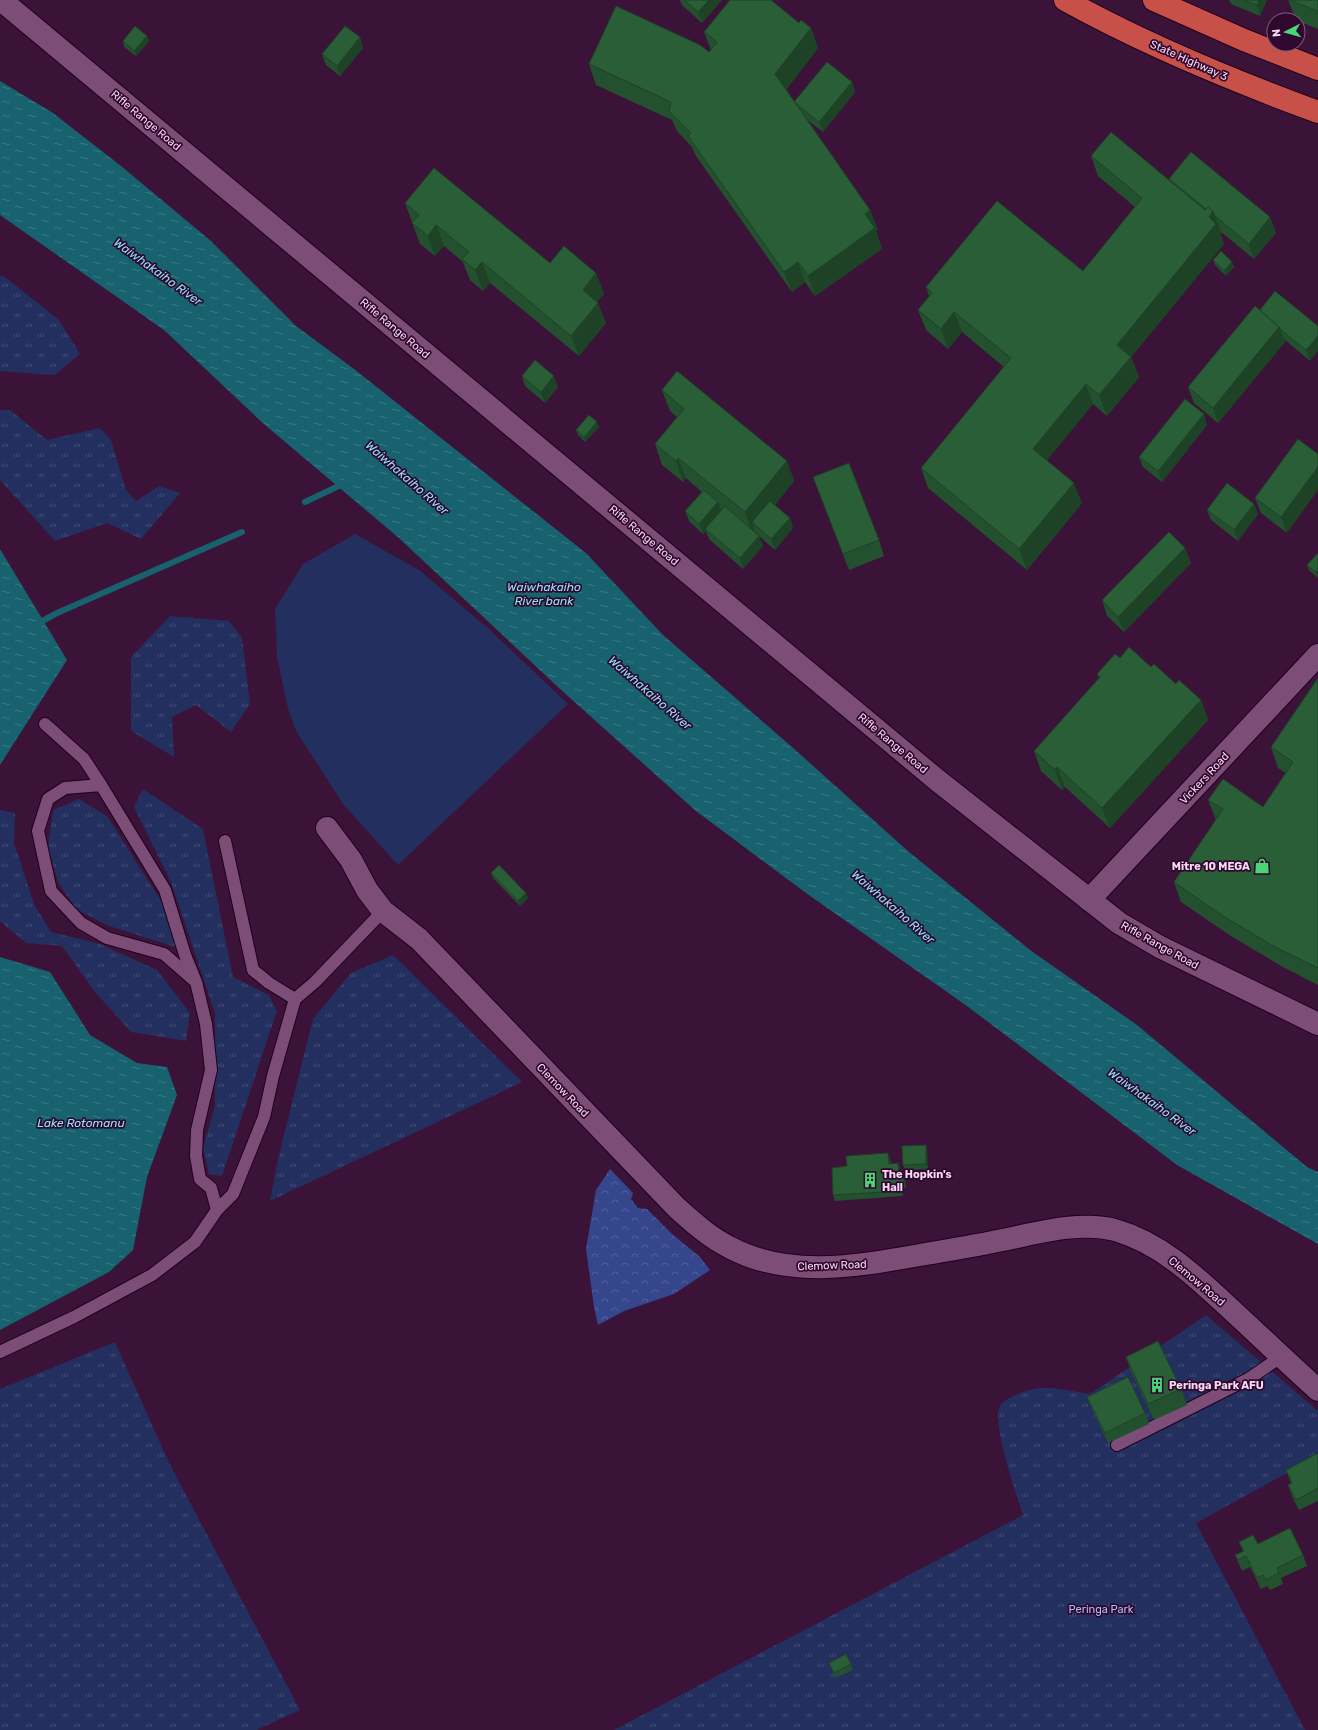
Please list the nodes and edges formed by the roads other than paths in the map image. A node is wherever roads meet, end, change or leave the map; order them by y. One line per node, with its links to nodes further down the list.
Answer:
1 (1, 0): 11 (street, Rifle Range Road)
2 (1065, 0): 5 (highway, State Highway 3)
3 (1154, 0): 4 (highway)
4 (1318, 69)
5 (1318, 112)
6 (1318, 655): 11 (street, Vickers Road)
7 (45, 724): 8 (lane)
8 (101, 785): 13 (lane); 13 (lane)
9 (327, 828): 12 (street, Clemow Road)
10 (225, 841): 14 (lane)
11 (1090, 900): 15 (street, Rifle Range Road)
12 (383, 911): 14 (lane); 18 (street, Clemow Road)
13 (196, 982): 16 (lane)
14 (295, 999): 16 (lane)
15 (1318, 1024)
16 (217, 1210): 17 (lane)
17 (0, 1352)
18 (1282, 1356): 19 (street, Clemow Road); 20 (lane)
19 (1318, 1390)
20 (1117, 1445)

